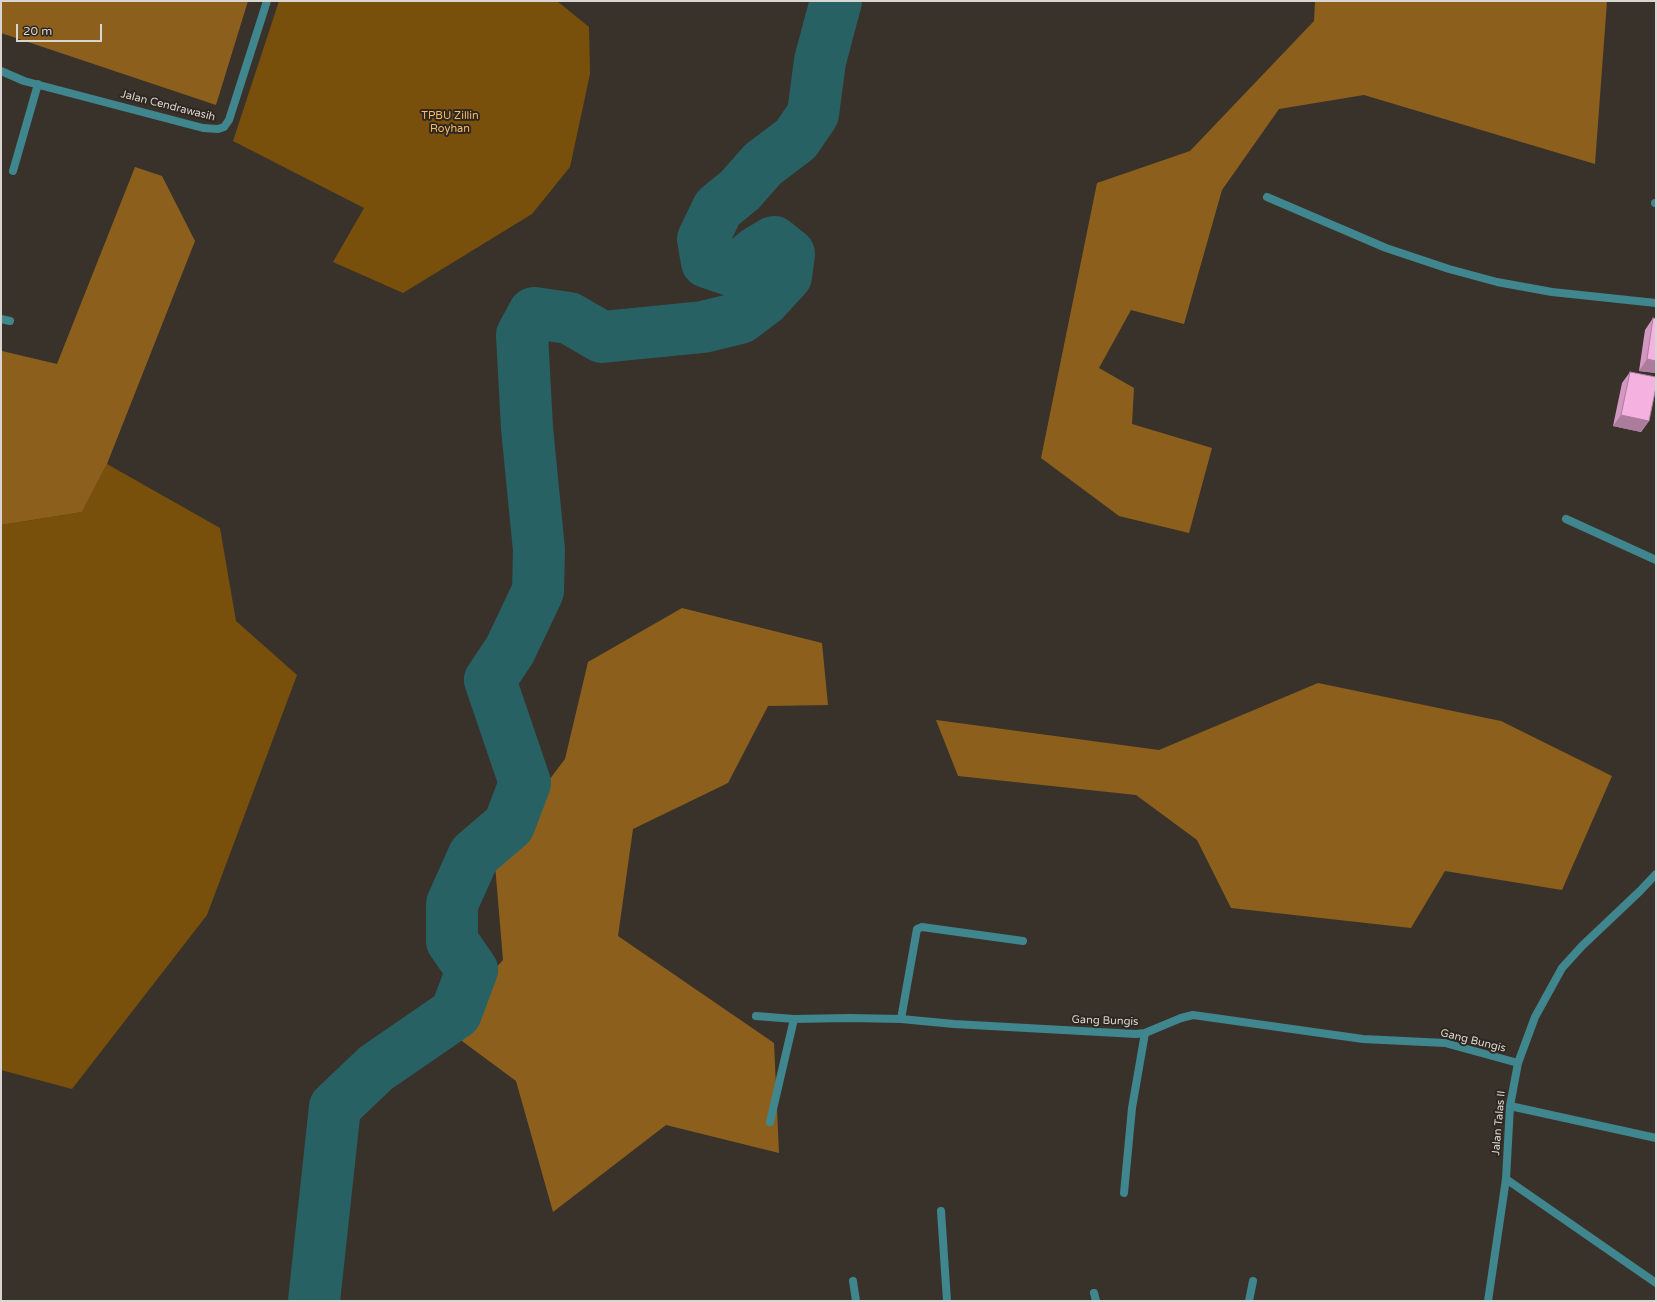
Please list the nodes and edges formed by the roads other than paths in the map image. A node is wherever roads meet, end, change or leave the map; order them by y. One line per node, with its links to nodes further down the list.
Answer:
1 (267, 1): 3 (street, Jalan Cendrawasih)
2 (1, 71): 3 (street, Jalan Cendrawasih)
3 (38, 84): 4 (street)
4 (13, 171)
5 (1267, 197): 6 (street)
6 (1656, 303)
7 (1, 319): 8 (street)
8 (10, 321)
9 (1566, 519): 10 (street)
10 (1656, 560)
11 (1656, 874): 17 (street, Jalan Talas II)
12 (1023, 941): 15 (street)
13 (756, 1016): 14 (street, Gang Bungis)
14 (794, 1019): 15 (street, Gang Bungis); 19 (street)
15 (901, 1019): 16 (street, Gang Bungis)
16 (1145, 1033): 17 (street, Gang Bungis); 22 (street)
17 (1518, 1063): 18 (street, Jalan Talas II)
18 (1510, 1106): 20 (street); 21 (street, Jalan Talas II)
19 (770, 1122)
20 (1656, 1138)
21 (1506, 1178): 26 (street); 30 (street, Jalan Talas II)
22 (1124, 1194)
23 (941, 1211): 28 (street)
24 (853, 1281): 27 (street)
25 (1253, 1281): 29 (street)
26 (1656, 1283)
27 (856, 1301)
28 (947, 1301)
29 (1249, 1301)
30 (1488, 1301)

